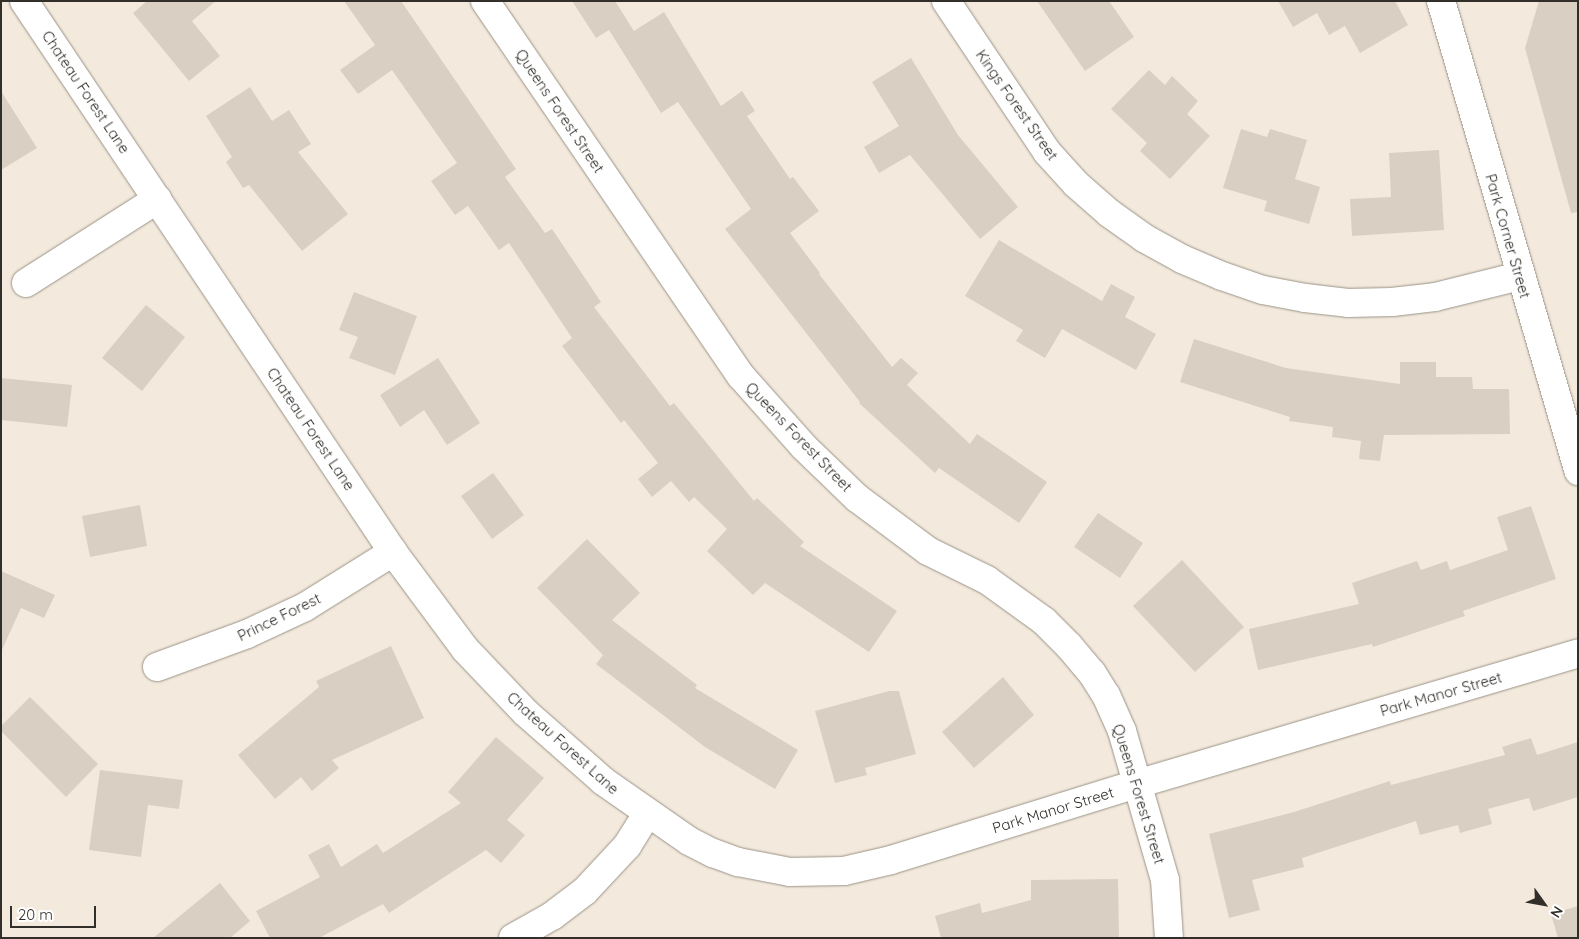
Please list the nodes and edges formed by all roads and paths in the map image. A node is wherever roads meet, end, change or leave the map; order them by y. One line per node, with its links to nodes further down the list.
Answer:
1 (24, 1): 5 (street, Chateau Forest Lane)
2 (485, 1): 12 (street, Queens Forest Street)
3 (946, 1): 6 (street, Kings Forest Street)
4 (1440, 1): 6 (street, Park Corner Street)
5 (158, 200): 7 (street); 9 (street, Chateau Forest Lane)
6 (1520, 276): 8 (street, Park Corner Street)
7 (26, 283)
8 (1578, 470)
9 (393, 552): 11 (street, Prince Forest); 13 (street, Chateau Forest Lane)
10 (1578, 653): 12 (street, Park Manor Street)
11 (157, 667)
12 (1137, 784): 13 (street, Park Manor Street); 15 (street, Queens Forest Street)
13 (648, 813): 14 (street)
14 (513, 938)
15 (1170, 938)

